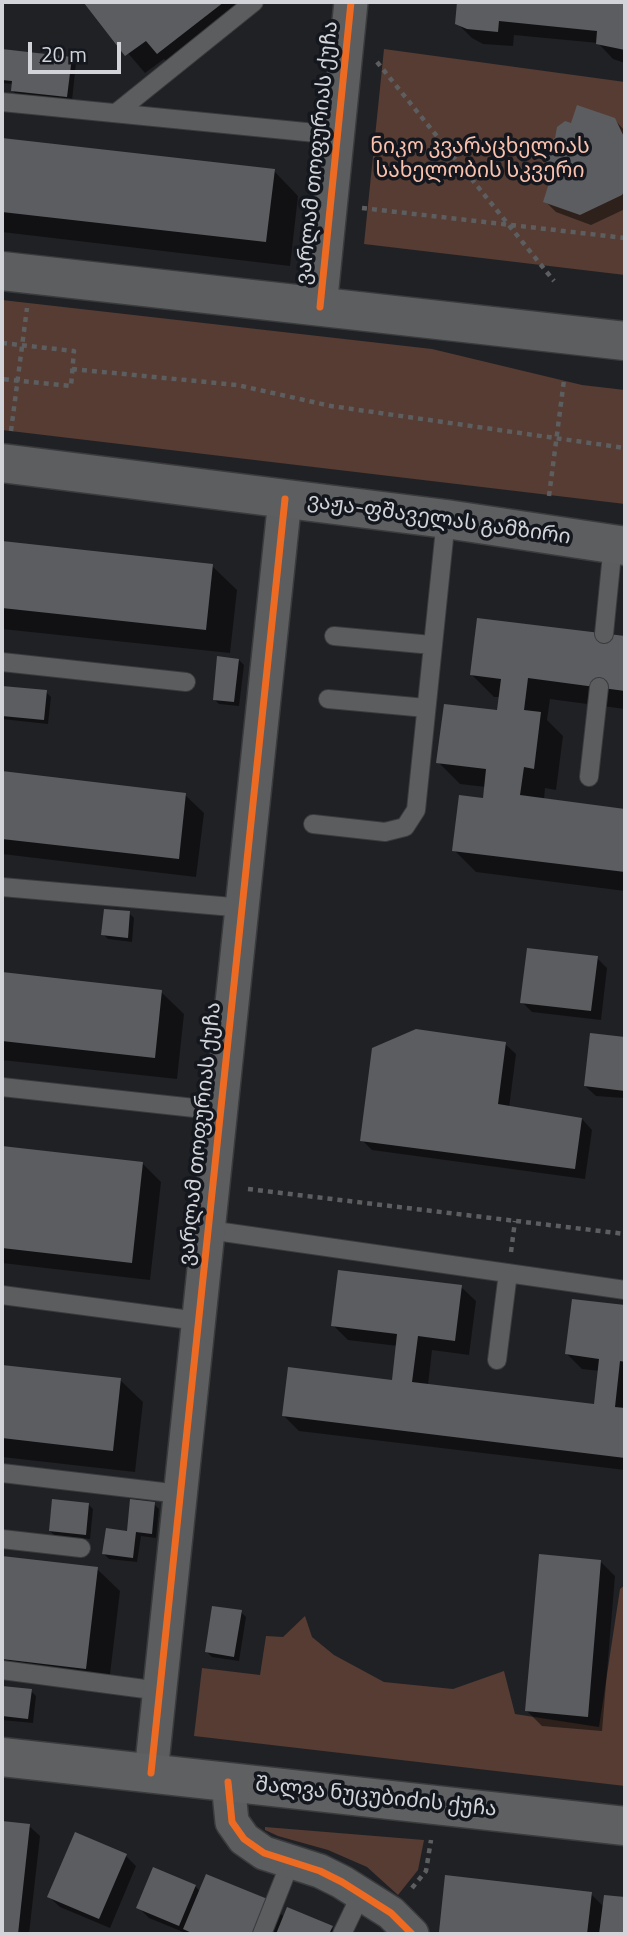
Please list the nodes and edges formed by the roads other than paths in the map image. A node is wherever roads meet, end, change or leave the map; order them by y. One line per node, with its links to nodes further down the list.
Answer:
1 (254, 2): 4 (lane)
2 (351, 2): 5 (street, ვარლამ თოფურიას ქუჩა)
3 (2, 102): 4 (lane)
4 (116, 113): 5 (lane)
5 (336, 135): 7 (street, ვარლამ თოფურიას ქუჩა)
6 (2, 271): 7 (main road)
7 (320, 307): 8 (main road)
8 (625, 341)
9 (6, 447): 10 (main road, ვაჟა-ფშაველას გამზირი)
10 (285, 499): 11 (main road, ვაჟა-ფშაველას გამზირი); 24 (street, ვარლამ თოფურიას ქუჩა)
11 (446, 519): 12 (main road, ვაჟა-ფშაველას გამზირი); 15 (lane)
12 (619, 545): 13 (lane)
13 (604, 634)
14 (334, 636): 15 (lane)
15 (432, 645): 20 (lane)
16 (2, 662): 17 (lane)
17 (186, 682)
18 (599, 687): 21 (lane)
19 (328, 699): 20 (lane)
20 (426, 708): 22 (lane)
21 (589, 776)
22 (313, 824)
23 (2, 887): 24 (lane)
24 (244, 908): 26 (street, ვარლამ თოფურიას ქუჩა)
25 (2, 1087): 26 (lane)
26 (222, 1111): 27 (street, ვარლამ თოფურიას ქუჩა)
27 (209, 1230): 28 (lane); 31 (street, ვარლამ თოფურიას ქუჩა)
28 (508, 1273): 29 (lane); 32 (lane)
29 (625, 1290)
30 (2, 1295): 31 (lane)
31 (198, 1321): 34 (street, ვარლამ თოფურიას ქუჩა)
32 (497, 1360)
33 (2, 1473): 34 (lane)
34 (180, 1494): 38 (street, ვარლამ თოფურიას ქუჩა)
35 (2, 1539): 36 (lane)
36 (81, 1548)
37 (2, 1670): 38 (lane)
38 (160, 1691): 40 (street, ვარლამ თოფურიას ქუჩა)
39 (2, 1757): 40 (main road, შალვა ნუცუბიძის ქუჩა)
40 (151, 1773): 41 (main road, შალვა ნუცუბიძის ქუჩა)
41 (228, 1782): 42 (main road, შალვა ნუცუბიძის ქუჩა); 43 (street)
42 (625, 1826)
43 (290, 1863): 44 (street); 45 (lane)
44 (361, 1894): 46 (lane); 47 (street)
45 (262, 1934)
46 (342, 1934)
47 (412, 1934)

